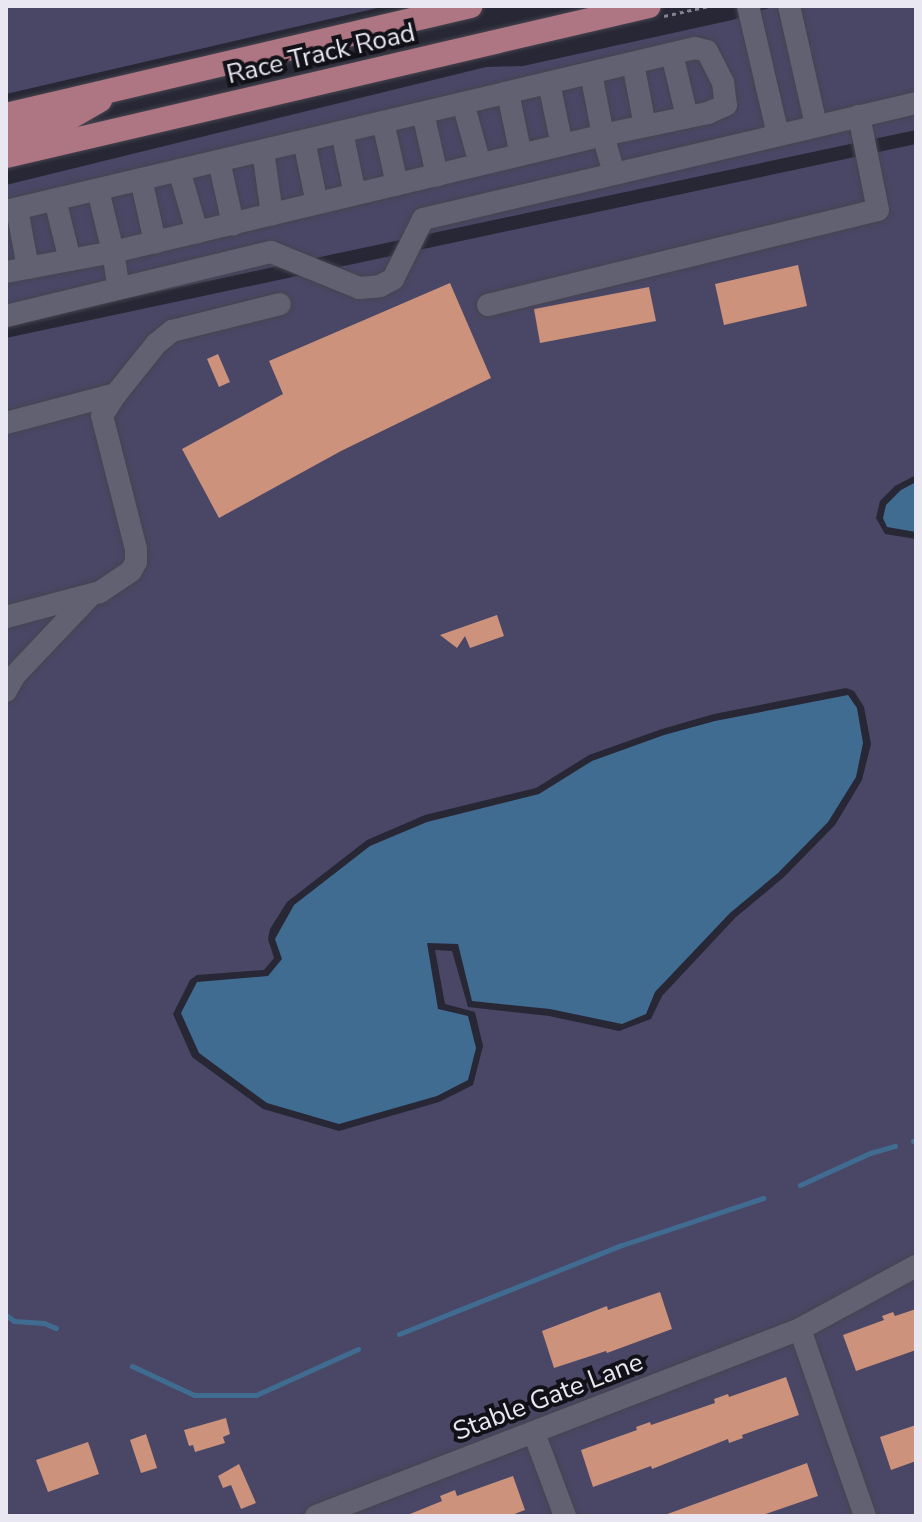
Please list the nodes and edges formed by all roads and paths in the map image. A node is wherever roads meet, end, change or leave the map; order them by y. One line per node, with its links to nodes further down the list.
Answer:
1 (470, 6): 9 (main road, Race Track Road)
2 (649, 6): 28 (main road, Race Track Road)
3 (748, 6): 23 (lane)
4 (789, 6): 18 (lane)
5 (672, 54): 6 (lane); 16 (lane); 16 (lane)
6 (633, 63): 7 (lane); 19 (lane)
7 (591, 73): 8 (lane); 22 (lane)
8 (549, 83): 10 (lane); 25 (lane)
9 (119, 88): 14 (main road, Race Track Road); 21 (main road)
10 (508, 93): 11 (lane); 27 (lane)
11 (463, 103): 13 (lane); 30 (lane)
12 (916, 103): 15 (lane)
13 (423, 113): 17 (lane); 33 (lane)
14 (6, 115)
15 (859, 116): 18 (lane); 50 (lane)
16 (687, 117): 19 (lane)
17 (383, 122): 20 (lane); 35 (lane)
18 (816, 125): 23 (lane)
19 (645, 126): 22 (lane)
20 (342, 132): 24 (lane); 37 (lane)
21 (6, 133)
22 (603, 135): 25 (lane); 32 (lane)
23 (778, 135): 32 (lane)
24 (304, 141): 26 (lane); 39 (lane)
25 (562, 145): 27 (lane)
26 (263, 151): 29 (lane); 41 (lane)
27 (521, 155): 30 (lane)
28 (6, 156)
29 (219, 161): 31 (lane); 42 (lane)
30 (480, 164): 33 (lane)
31 (179, 170): 34 (lane); 43 (lane)
32 (614, 173): 48 (lane)
33 (437, 175): 35 (lane)
34 (141, 179): 36 (lane); 44 (lane)
35 (397, 184): 37 (lane)
36 (98, 190): 38 (lane); 45 (lane)
37 (355, 194): 39 (lane)
38 (55, 200): 40 (lane); 46 (lane)
39 (317, 203): 41 (lane)
40 (12, 210): 47 (lane)
41 (272, 214): 42 (lane)
42 (233, 224): 43 (lane)
43 (197, 232): 44 (lane)
44 (155, 242): 45 (lane)
45 (113, 252): 46 (lane); 48 (lane)
46 (70, 260): 47 (lane)
47 (17, 270)
48 (119, 289): 51 (lane)
49 (280, 304): 52 (lane)
50 (488, 305)
51 (6, 316)
52 (116, 394): 53 (lane); 54 (lane)
53 (6, 423)
54 (89, 596): 55 (lane); 56 (lane)
55 (6, 617)
56 (6, 691)
57 (916, 1266): 58 (lane, Stable Gate Lane)
58 (800, 1329): 59 (lane, Stable Gate Lane); 62 (lane)
59 (534, 1433): 60 (lane, Stable Gate Lane); 61 (lane)
60 (316, 1516)
61 (565, 1516)
62 (865, 1516)

